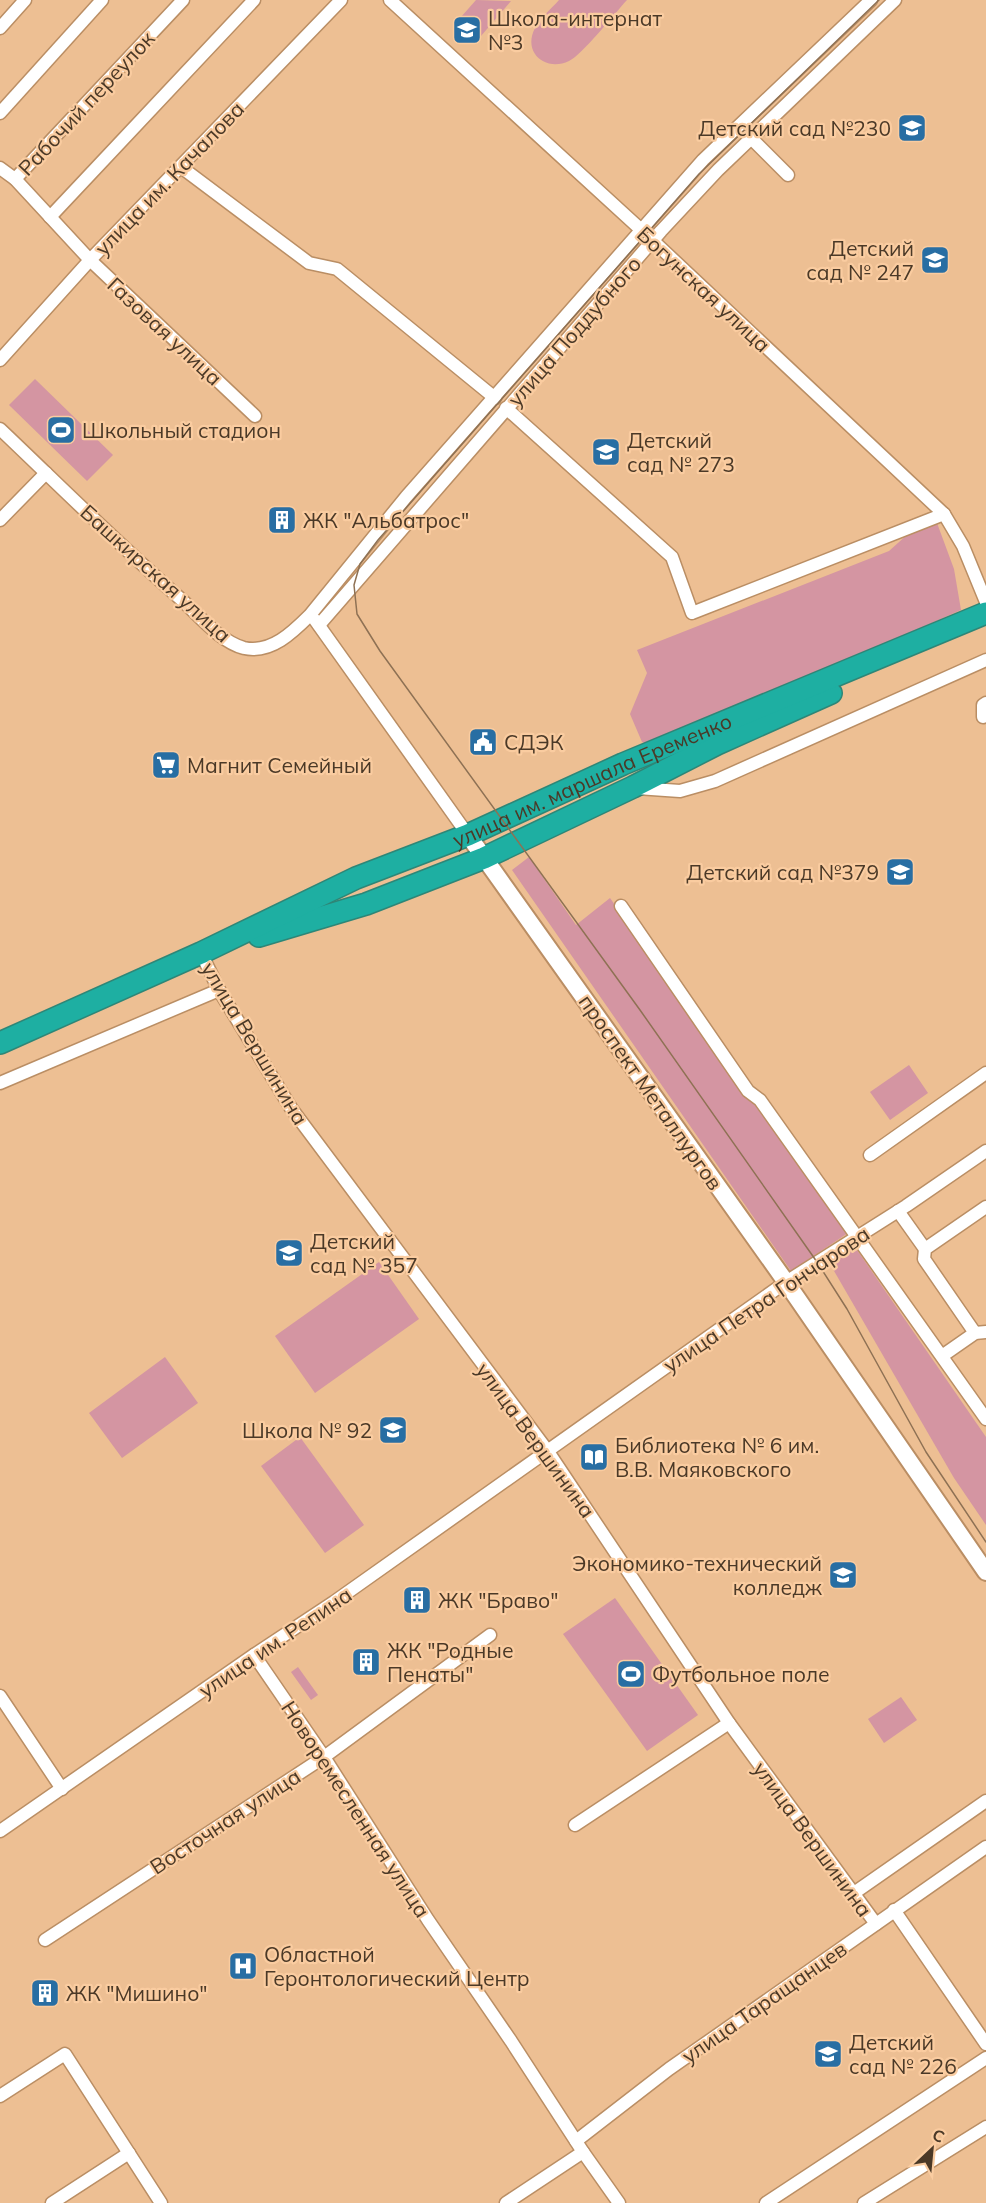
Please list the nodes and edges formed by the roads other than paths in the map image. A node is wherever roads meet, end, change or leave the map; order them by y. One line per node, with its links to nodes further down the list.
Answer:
1 (25, 0): 9 (street)
2 (102, 0): 10 (street)
3 (183, 0): 15 (street, Рабочий переулок)
4 (254, 0): 16 (street)
5 (341, 0): 12 (street, улица им. Качалова)
6 (390, 0): 17 (street, Богунская улица)
7 (871, 0): 17 (street, улица Поддубного)
8 (895, 0): 11 (street, улица Поддубного)
9 (0, 28)
10 (0, 113)
11 (751, 138): 14 (street); 18 (street, улица Поддубного)
12 (182, 167): 19 (street, улица им. Качалова); 21 (street)
13 (0, 168): 15 (street, Газовая улица)
14 (788, 175)
15 (15, 179): 16 (street, Газовая улица)
16 (50, 217): 19 (street, Газовая улица)
17 (641, 230): 18 (street, Богунская улица); 21 (street, улица Поддубного)
18 (653, 241): 22 (street, улица Поддубного); 26 (street, Богунская улица)
19 (90, 260): 20 (street, улица им. Качалова); 23 (street, Газовая улица)
20 (0, 360)
21 (495, 398): 28 (street, улица Поддубного)
22 (506, 408): 26 (street); 33 (street, улица Поддубного)
23 (255, 416)
24 (0, 429): 25 (street, Башкирская улица)
25 (46, 473): 27 (street); 31 (street, Башкирская улица)
26 (944, 514): 29 (street, Богунская улица)
27 (0, 520)
28 (368, 545): 31 (street, Башкирская улица)
29 (986, 602)
30 (986, 613): 37 (highway, улица им. маршала Еременко)
31 (310, 615): 33 (street, проспект Металлургов)
32 (986, 622): 38 (highway, улица им. маршала Еременко)
33 (319, 625): 39 (street, проспект Металлургов)
34 (986, 660): 38 (street)
35 (986, 703): 36 (street)
36 (983, 717)
37 (623, 765): 38 (highway); 39 (highway, улица им. маршала Еременко)
38 (633, 788): 40 (highway, улица им. маршала Еременко)
39 (468, 835): 40 (main road, проспект Металлургов); 41 (highway, улица им. маршала Еременко)
40 (484, 858): 42 (highway, улица им. маршала Еременко); 55 (main road, проспект Металлургов)
41 (356, 878): 42 (highway); 44 (highway, улица им. маршала Еременко)
42 (366, 904): 44 (highway, улица им. маршала Еременко)
43 (621, 906): 53 (street)
44 (201, 953): 45 (street, улица Вершинина); 46 (highway, улица им. маршала Еременко)
45 (219, 990): 48 (street); 59 (street, улица Вершинина)
46 (0, 1043)
47 (986, 1073): 49 (street)
48 (0, 1083)
49 (870, 1155)
50 (985, 1155): 52 (street, улица Петра Гончарова)
51 (986, 1207): 54 (street)
52 (898, 1211): 53 (street, улица Петра Гончарова); 54 (street)
53 (858, 1236): 55 (street, улица Петра Гончарова); 57 (street)
54 (925, 1249): 56 (street)
55 (786, 1282): 59 (street, улица Петра Гончарова); 60 (main road, проспект Металлургов)
56 (981, 1332): 57 (street)
57 (942, 1356): 58 (street)
58 (986, 1419)
59 (547, 1450): 62 (street, улица им. Репина); 64 (street, улица Вершинина)
60 (986, 1572)
61 (490, 1635): 65 (street, Восточная улица)
62 (254, 1655): 65 (street, Новоремесленная улица); 66 (street, улица им. Репина)
63 (0, 1696): 66 (street)
64 (729, 1723): 68 (street); 71 (street, улица Вершинина)
65 (324, 1757): 74 (street, Восточная улица); 79 (street, Новоремесленная улица)
66 (62, 1789): 69 (street, улица им. Репина)
67 (986, 1801): 71 (street)
68 (575, 1824)
69 (0, 1831)
70 (986, 1847): 72 (street, улица Таращанцев)
71 (854, 1893): 73 (street, улица Вершинина)
72 (894, 1910): 73 (street, улица Таращанцев); 75 (street)
73 (876, 1924): 79 (street, улица Таращанцев)
74 (45, 1940)
75 (986, 2044)
76 (986, 2058): 85 (street)
77 (0, 2096): 80 (street)
78 (985, 2126): 86 (street)
79 (579, 2146): 83 (street, улица Таращанцев); 84 (street, Новоремесленная улица)
80 (129, 2153): 81 (street); 82 (street)
81 (52, 2203)
82 (161, 2203)
83 (506, 2203)
84 (619, 2203)
85 (765, 2203)
86 (864, 2203)

